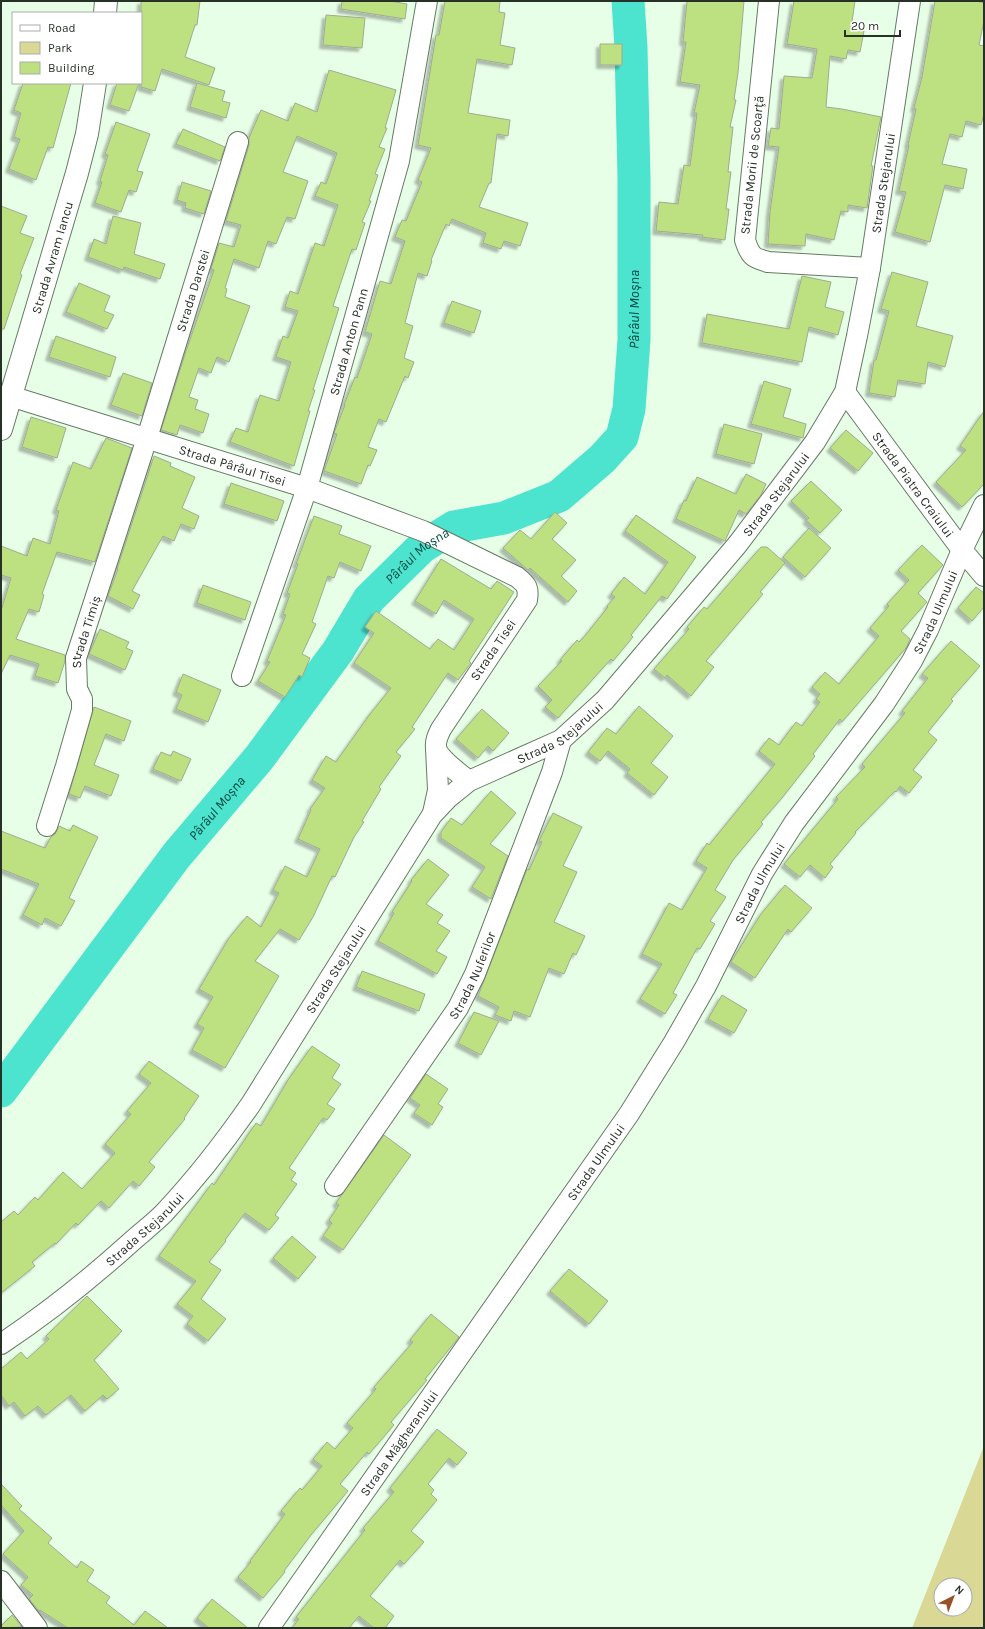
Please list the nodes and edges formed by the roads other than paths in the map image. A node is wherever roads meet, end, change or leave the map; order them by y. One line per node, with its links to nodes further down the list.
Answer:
1 (106, 1): 5 (main road)
2 (427, 1): 13 (street, Strada Anton Pann)
3 (769, 1): 8 (street, Strada Morii de Scoarţă)
4 (910, 1): 8 (street, Strada Stejarului)
5 (104, 12)
6 (95, 84): 10 (main road, Strada Avram Iancu)
7 (238, 142): 12 (street, Strada Darstei)
8 (870, 268): 9 (street, Strada Stejarului)
9 (844, 392): 16 (street, Strada Piatra Craiului); 19 (street, Strada Stejarului)
10 (10, 396): 11 (main road, Strada Avram Iancu); 12 (street, Strada Pârâul Tisei)
11 (1, 429)
12 (147, 438): 13 (street, Strada Pârâul Tisei); 23 (street, Strada Timiș)
13 (307, 488): 15 (street, Strada Pârâul Tisei); 18 (street, Strada Anton Pann)
14 (984, 505): 16 (street, Strada Ulmului)
15 (452, 544): 20 (street, Strada Tisei)
16 (962, 550): 17 (street, Strada Piatra Craiului); 25 (street, Strada Ulmului)
17 (984, 576)
18 (242, 676)
19 (561, 740): 21 (street, Strada Stejarului); 24 (street, Strada Nuferilor)
20 (436, 748): 21 (street); 22 (street, Strada Tisei)
21 (469, 782): 22 (street, Strada Stejarului)
22 (432, 815): 26 (street, Strada Stejarului)
23 (47, 826)
24 (335, 1186)
25 (528, 1257): 29 (street, Strada Măgheranului)
26 (1, 1344)
27 (1, 1581): 28 (street)
28 (37, 1628)
29 (269, 1628)

